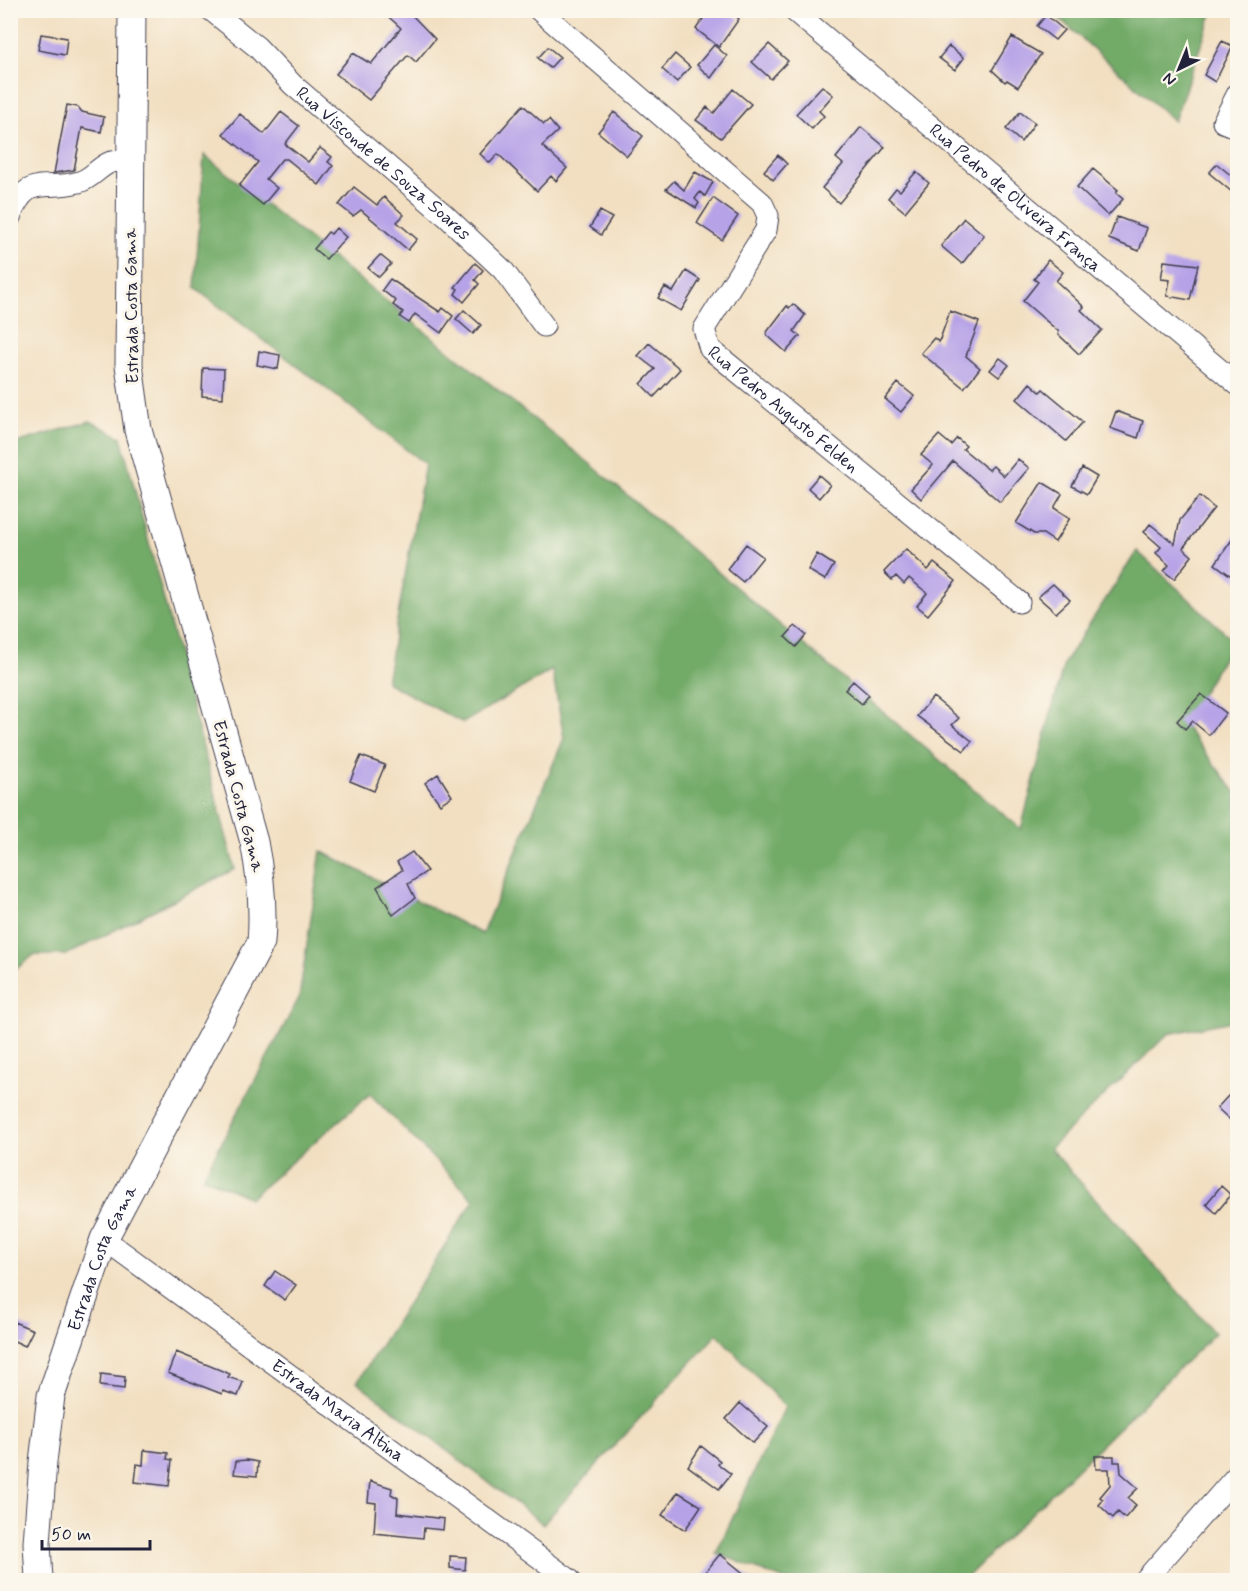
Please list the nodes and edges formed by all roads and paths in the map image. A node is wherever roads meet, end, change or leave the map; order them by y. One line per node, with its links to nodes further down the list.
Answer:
1 (132, 10): 7 (main road, Estrada Costa Gama)
2 (211, 10): 9 (street, Rua Visconde de Souza Soares)
3 (539, 10): 11 (street, Rua Pedro Augusto Felden)
4 (793, 10): 10 (street, Rua Pedro de Oliveira França)
5 (1238, 93): 6 (street)
6 (1238, 128)
7 (130, 161): 8 (street); 12 (main road, Estrada Costa Gama)
8 (10, 218)
9 (544, 326)
10 (1238, 385)
11 (1019, 602)
12 (104, 1239): 14 (main road, Estrada Costa Gama); 15 (street, Estrada Maria Altina)
13 (1238, 1474): 16 (street)
14 (39, 1581)
15 (570, 1581)
16 (1145, 1581)

